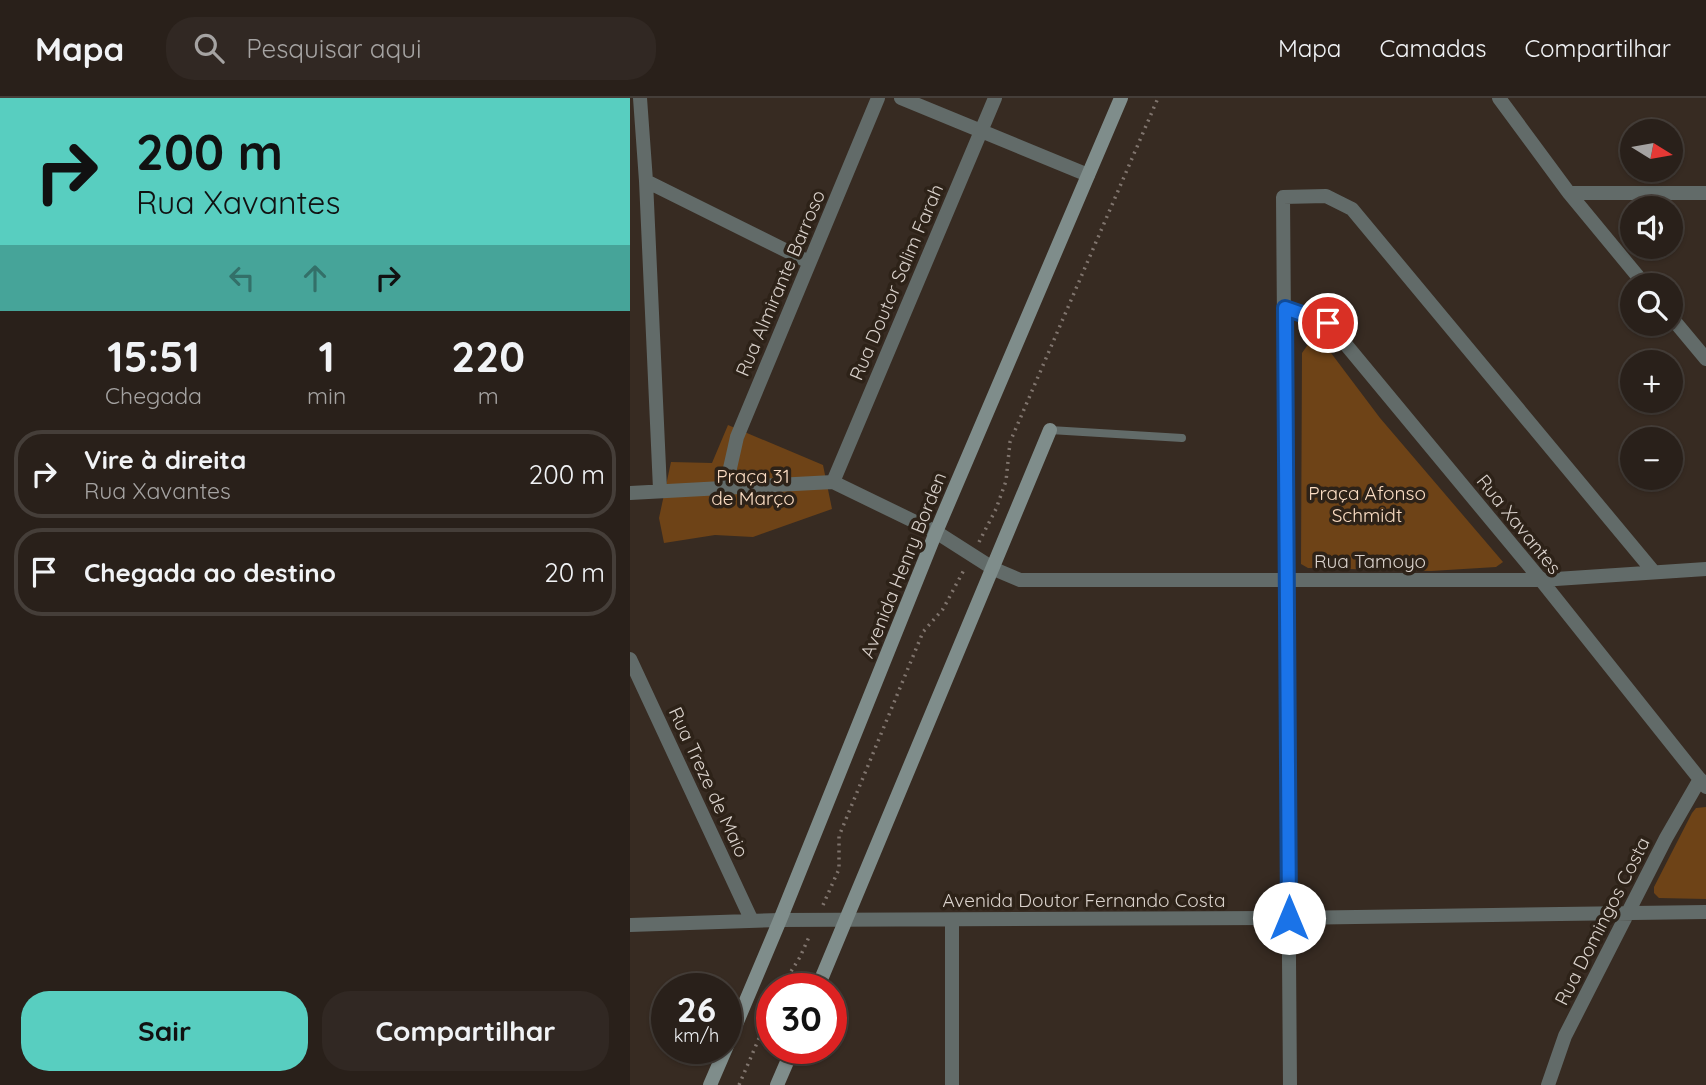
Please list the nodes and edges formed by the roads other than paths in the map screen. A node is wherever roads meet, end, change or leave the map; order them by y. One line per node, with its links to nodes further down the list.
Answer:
1 (878, 98): 12 (street, Rua Almirante Barroso)
2 (901, 98): 7 (street)
3 (995, 98): 7 (street, Rua Doutor Salim Farah)
4 (1121, 98): 8 (street, Avenida Henry Borden)
5 (1499, 98): 10 (street)
6 (637, 104): 9 (street)
7 (981, 131): 8 (street); 19 (street, Rua Doutor Salim Farah)
8 (1088, 175): 23 (street, Avenida Henry Borden)
9 (646, 181): 12 (street); 21 (street)
10 (1570, 193): 11 (street); 13 (street)
11 (1706, 194)
12 (809, 262): 20 (street, Rua Almirante Barroso)
13 (1635, 273)
14 (1285, 308): 26 (street); 27 (street, Rua Xavantes); 28 (street)
15 (1683, 331): 16 (street)
16 (1706, 359)
17 (1050, 430): 18 (lane); 24 (street)
18 (1182, 438)
19 (832, 482): 20 (street); 23 (street, Rua Tamoyo)
20 (726, 486): 21 (street)
21 (660, 489): 22 (street)
22 (630, 493)
23 (936, 532): 24 (street, Rua Tamoyo); 34 (street, Avenida Henry Borden)
24 (993, 569): 28 (street, Rua Tamoyo); 37 (street)
25 (1706, 569): 26 (street, Rua Tamoyo)
26 (1653, 571): 27 (street, Rua Tamoyo)
27 (1541, 580): 28 (street, Rua Tamoyo); 30 (street, Rua Xavantes)
28 (1287, 581): 33 (street)
29 (630, 659): 36 (street, Rua Treze de Maio)
30 (1703, 783): 32 (street, Rua Domingos Costa)
31 (1706, 912): 32 (street, Avenida Doutor Fernando Costa)
32 (1630, 914): 33 (street, Avenida Doutor Fernando Costa); 47 (street, Rua Domingos Costa)
33 (1289, 918): 35 (street, Avenida Doutor Fernando Costa); 46 (street)
34 (780, 920): 36 (street, Avenida Doutor Fernando Costa); 37 (street, Avenida Doutor Fernando Costa); 40 (street, Avenida Henry Borden)
35 (952, 920): 37 (street, Avenida Doutor Fernando Costa); 45 (street)
36 (752, 921): 38 (street, Avenida Doutor Fernando Costa)
37 (845, 921): 39 (street)
38 (630, 925)
39 (824, 973)
40 (742, 1010)
41 (719, 1064): 43 (street, Avenida Henry Borden)
42 (786, 1064): 44 (street)
43 (710, 1085)
44 (777, 1085)
45 (952, 1085)
46 (1290, 1085)
47 (1548, 1085)

